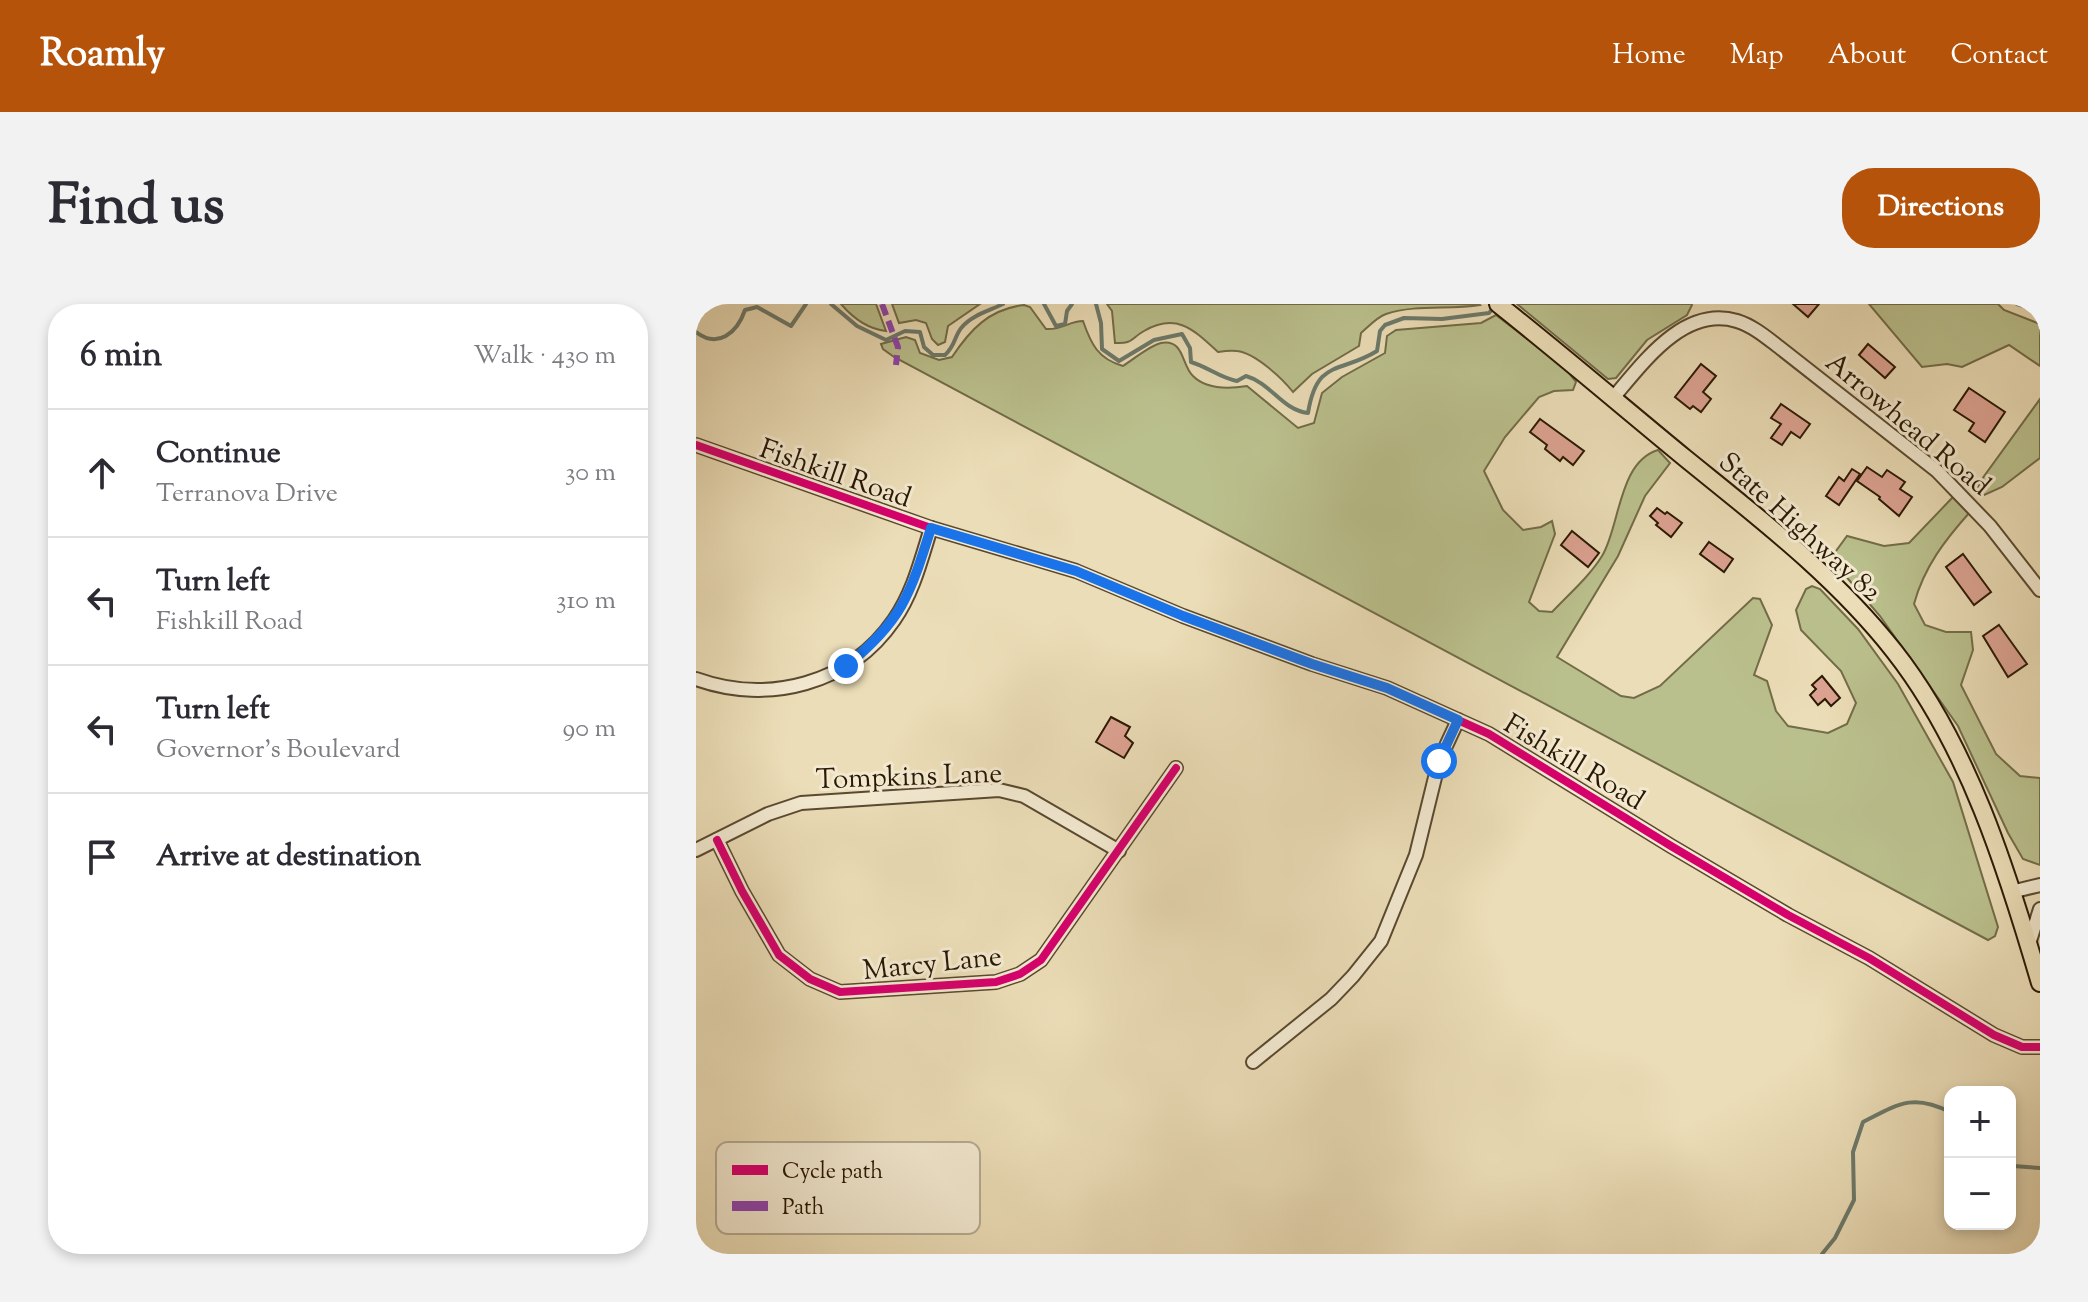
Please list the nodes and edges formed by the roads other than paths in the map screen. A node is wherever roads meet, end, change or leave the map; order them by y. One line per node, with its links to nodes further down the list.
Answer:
1 (1498, 304): 2 (main road, State Highway 82)
2 (1613, 398): 5 (street, Arrowhead Road); 13 (main road, State Highway 82)
3 (696, 445): 4 (street, Fishkill Road)
4 (931, 528): 6 (street); 7 (street, Fishkill Road)
5 (2040, 590)
6 (696, 679)
7 (1458, 720): 17 (street, Fishkill Road); 18 (street)
8 (1176, 768): 11 (street, Marcy Lane)
9 (717, 840): 10 (street, Tompkins Lane); 11 (street, Tompkins Lane); 11 (street, Marcy Lane)
10 (696, 850)
11 (1119, 851)
12 (2040, 885): 13 (street)
13 (2011, 892): 15 (main road, State Highway 82)
14 (2040, 909): 15 (street)
15 (2028, 947): 16 (main road, State Highway 82)
16 (2040, 983)
17 (2040, 1047)
18 (1253, 1062)

